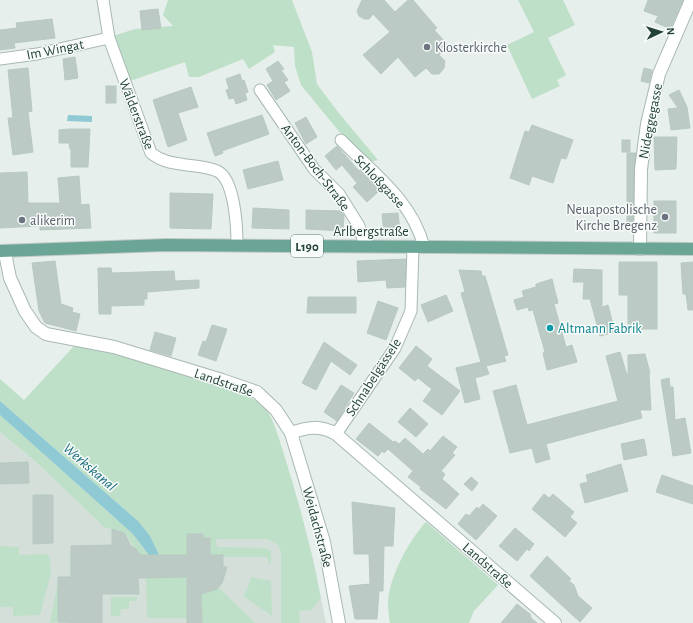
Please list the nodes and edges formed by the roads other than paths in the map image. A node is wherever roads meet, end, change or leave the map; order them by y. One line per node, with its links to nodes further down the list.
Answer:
1 (103, 0): 3 (street, Wälderstraße)
2 (692, 0): 7 (street, Nideggegasse)
3 (109, 38): 4 (street, Im Wingat); 8 (street, Wälderstraße)
4 (0, 60)
5 (260, 90): 9 (street, Anton-Boch-Straße)
6 (341, 140): 10 (street, Schloßgasse)
7 (640, 243): 10 (main road, Arlbergstraße / L190); 11 (main road, Arlbergstraße / L190)
8 (237, 245): 9 (main road, Arlbergstraße / L190); 12 (main road, Arlbergstraße / L190)
9 (364, 246): 10 (main road, Arlbergstraße / L190)
10 (419, 247): 14 (street, Schnabelgässele)
11 (693, 249)
12 (4, 251): 13 (street, Landstraße)
13 (291, 433): 14 (street, Landstraße); 15 (street, Weidachstraße)
14 (336, 434): 16 (street, Landstraße)
15 (339, 623)
16 (555, 623)

